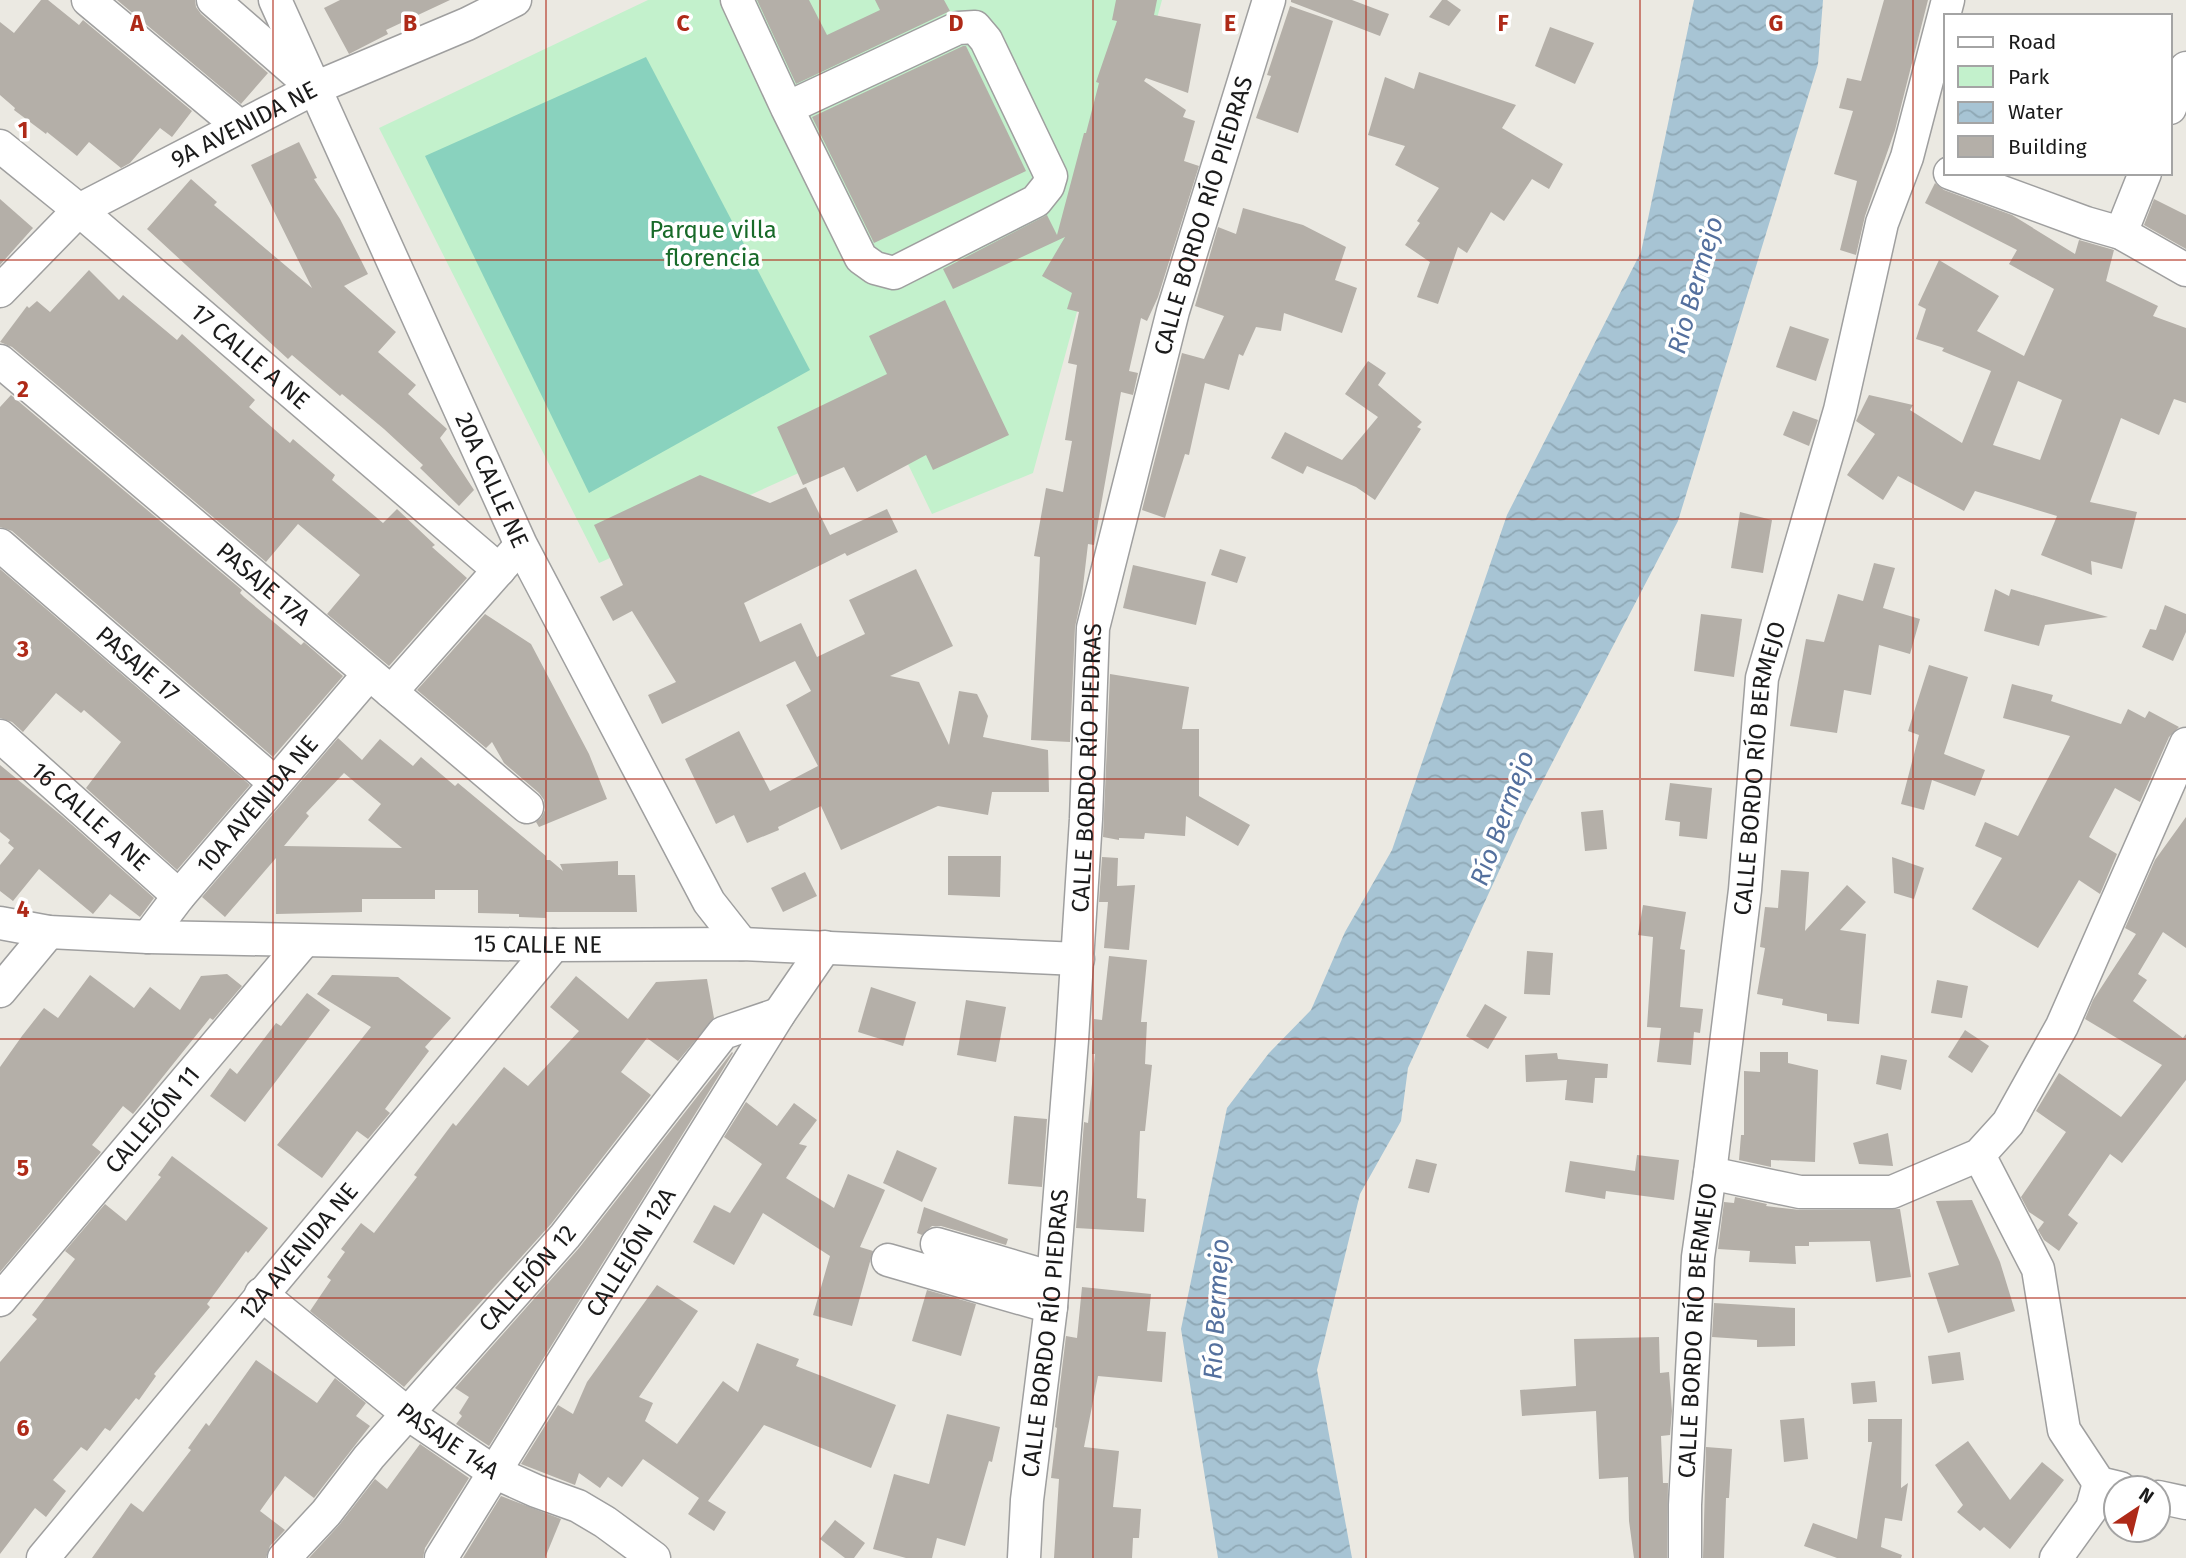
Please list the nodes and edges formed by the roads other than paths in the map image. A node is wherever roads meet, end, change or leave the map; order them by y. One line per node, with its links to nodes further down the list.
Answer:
1 (88, 0): 13 (street)
2 (213, 0): 10 (street)
3 (275, 0): 10 (street, 20A CALLE NE)
4 (515, 0): 7 (street, 9A AVENIDA NE)
5 (737, 0): 12 (street)
6 (1269, 0): 40 (street, CALLE BORDO RÍO PIEDRAS)
7 (462, 12): 10 (street, 9A AVENIDA NE)
8 (1944, 15): 15 (street, CALLE BORDO RÍO BERMEJO)
9 (2186, 68): 11 (street)
10 (315, 88): 13 (street, 9A AVENIDA NE); 25 (street, 20A CALLE NE)
11 (2172, 103)
12 (787, 108): 12 (street)
13 (239, 126): 19 (street, 9A AVENIDA NE)
14 (0, 146): 19 (street, 17 CALLE A NE)
15 (1907, 157): 16 (street); 44 (street, CALLE BORDO RÍO BERMEJO)
16 (1944, 171)
17 (1954, 175): 20 (street)
18 (2144, 175): 20 (street)
19 (79, 210): 22 (street, 9A AVENIDA NE); 26 (street, 17 CALLE A NE)
20 (2122, 233): 21 (street)
21 (2186, 270)
22 (0, 291)
23 (0, 360): 27 (street, PASAJE 17A)
24 (0, 545): 30 (street, PASAJE 17)
25 (521, 545): 26 (street, 10A AVENIDA NE); 37 (street, 20A CALLE NE)
26 (499, 569): 27 (street, 10A AVENIDA NE)
27 (380, 683): 30 (street, 10A AVENIDA NE); 31 (street, PASAJE 17A)
28 (0, 736): 32 (street, 16 CALLE A NE)
29 (2186, 744): 43 (street)
30 (275, 783): 32 (street, 10A AVENIDA NE)
31 (527, 807)
32 (179, 896): 35 (street, 10A AVENIDA NE)
33 (0, 923): 34 (street, 15 CALLE NE)
34 (49, 932): 35 (street, 15 CALLE NE); 41 (street)
35 (148, 937): 36 (street, 15 CALLE NE)
36 (304, 941): 38 (street, 15 CALLE NE); 49 (street, CALLEJÓN 11)
37 (742, 944): 38 (street, 15 CALLE NE); 39 (street, 15 CALLE NE)
38 (554, 945): 48 (street, 12A AVENIDA NE)
39 (825, 947): 40 (street, 15 CALLE NE); 42 (street, CALLEJÓN 12A)
40 (1078, 959): 47 (street, CALLE BORDO RÍO PIEDRAS)
41 (0, 991)
42 (779, 1014): 50 (street, CALLEJÓN 12); 51 (street, CALLEJÓN 12A)
43 (1979, 1155): 44 (street); 52 (street)
44 (1710, 1173): 59 (street, CALLE BORDO RÍO BERMEJO)
45 (937, 1244): 47 (street)
46 (888, 1260): 47 (street)
47 (1052, 1293): 58 (street, CALLE BORDO RÍO PIEDRAS)
48 (261, 1294): 50 (street, PASAJE 14A); 54 (street, 12A AVENIDA NE)
49 (0, 1300)
50 (408, 1414): 51 (street, PASAJE 14A); 55 (street, CALLEJÓN 12)
51 (494, 1472): 56 (street, CALLEJÓN 12A); 57 (street, PASAJE 14A)
52 (2102, 1477)
53 (2102, 1495): 60 (street)
54 (43, 1558)
55 (284, 1558)
56 (441, 1558)
57 (654, 1558)
58 (1024, 1558)
59 (1685, 1558)
60 (2056, 1558)

